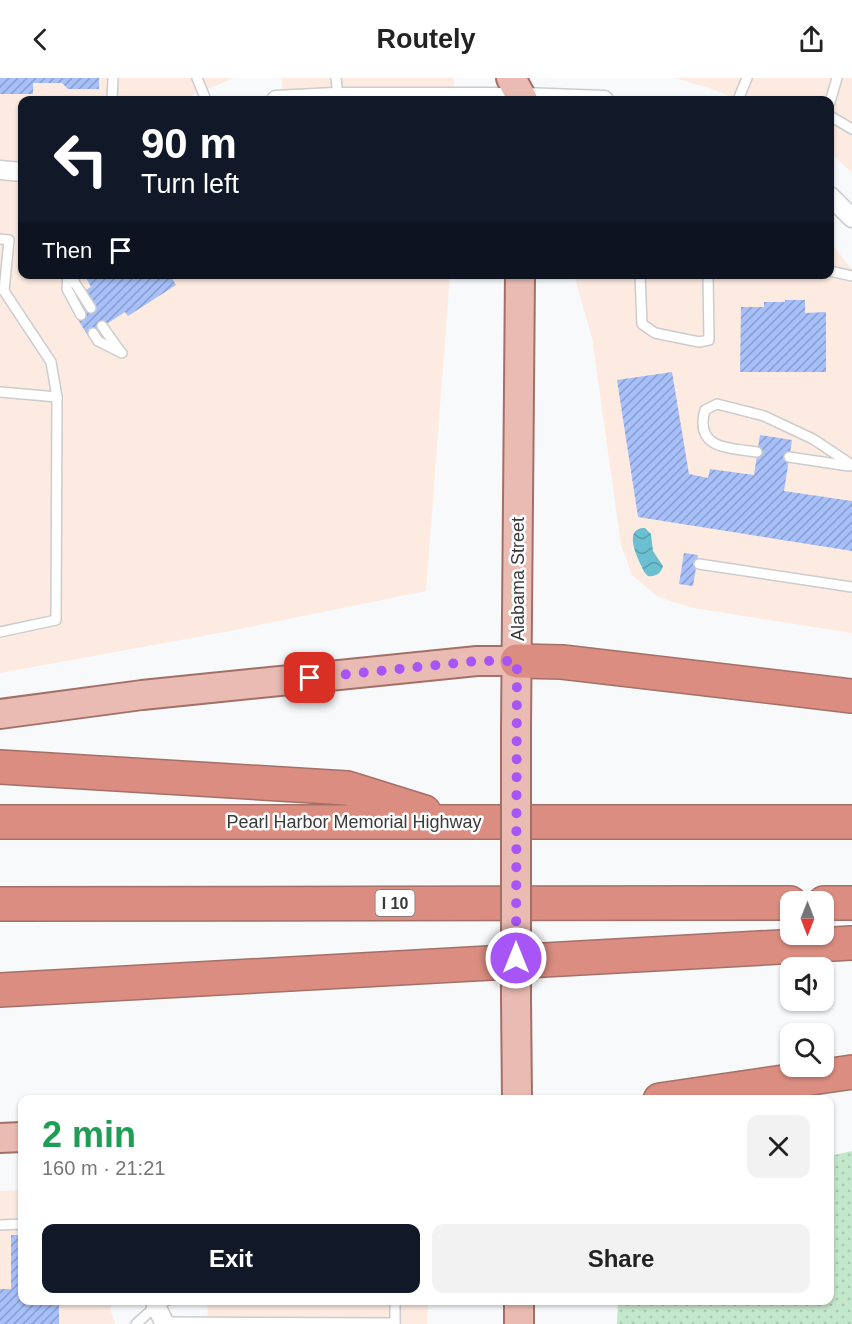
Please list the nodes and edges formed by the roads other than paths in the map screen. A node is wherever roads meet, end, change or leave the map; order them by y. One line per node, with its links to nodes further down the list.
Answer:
1 (113, 78): 7 (lane)
2 (197, 78): 8 (lane)
3 (336, 78): 9 (lane)
4 (747, 78): 12 (lane)
5 (837, 78): 13 (lane)
6 (524, 88): 10 (street); 11 (street)
7 (112, 96)
8 (204, 96)
9 (338, 96)
10 (359, 96)
11 (577, 96)
12 (740, 96)
13 (832, 96)
14 (834, 118): 15 (lane)
15 (852, 129)
16 (0, 170): 17 (street)
17 (18, 172)
18 (834, 200): 19 (street)
19 (852, 218)
20 (0, 239): 33 (lane)
21 (834, 273): 22 (lane)
22 (852, 276)
23 (68, 279): 29 (lane)
24 (71, 279): 28 (lane)
25 (520, 279): 40 (main road, Alabama Street)
26 (640, 279): 27 (lane)
27 (708, 279)
28 (91, 308)
29 (81, 315)
30 (102, 326): 31 (lane)
31 (93, 333)
32 (0, 392): 33 (lane)
33 (57, 397): 39 (lane)
34 (758, 452): 36 (lane)
35 (789, 457): 36 (lane)
36 (852, 466)
37 (699, 564): 38 (lane)
38 (852, 587)
39 (0, 632)
40 (517, 661): 41 (highway); 42 (main road); 54 (main road, Alabama Street, bridge)
41 (852, 696)
42 (0, 714)
43 (0, 767): 45 (highway)
44 (0, 822): 45 (highway, Pearl Harbor Memorial Highway)
45 (458, 822): 46 (highway, Pearl Harbor Memorial Highway)
46 (852, 822)
47 (780, 903): 50 (highway, I 10)
48 (834, 903): 49 (highway)
49 (852, 903)
50 (0, 904)
51 (852, 943): 52 (highway)
52 (0, 990)
53 (852, 1072): 55 (highway)
54 (517, 1095)
55 (694, 1095)
56 (18, 1137): 57 (main road)
57 (0, 1138)
58 (18, 1224): 59 (lane)
59 (0, 1225)
60 (395, 1305): 65 (lane)
61 (519, 1305): 66 (main road)
62 (162, 1311): 63 (lane); 64 (lane)
63 (242, 1323): 65 (lane)
64 (136, 1324)
65 (395, 1324)
66 (519, 1324)

